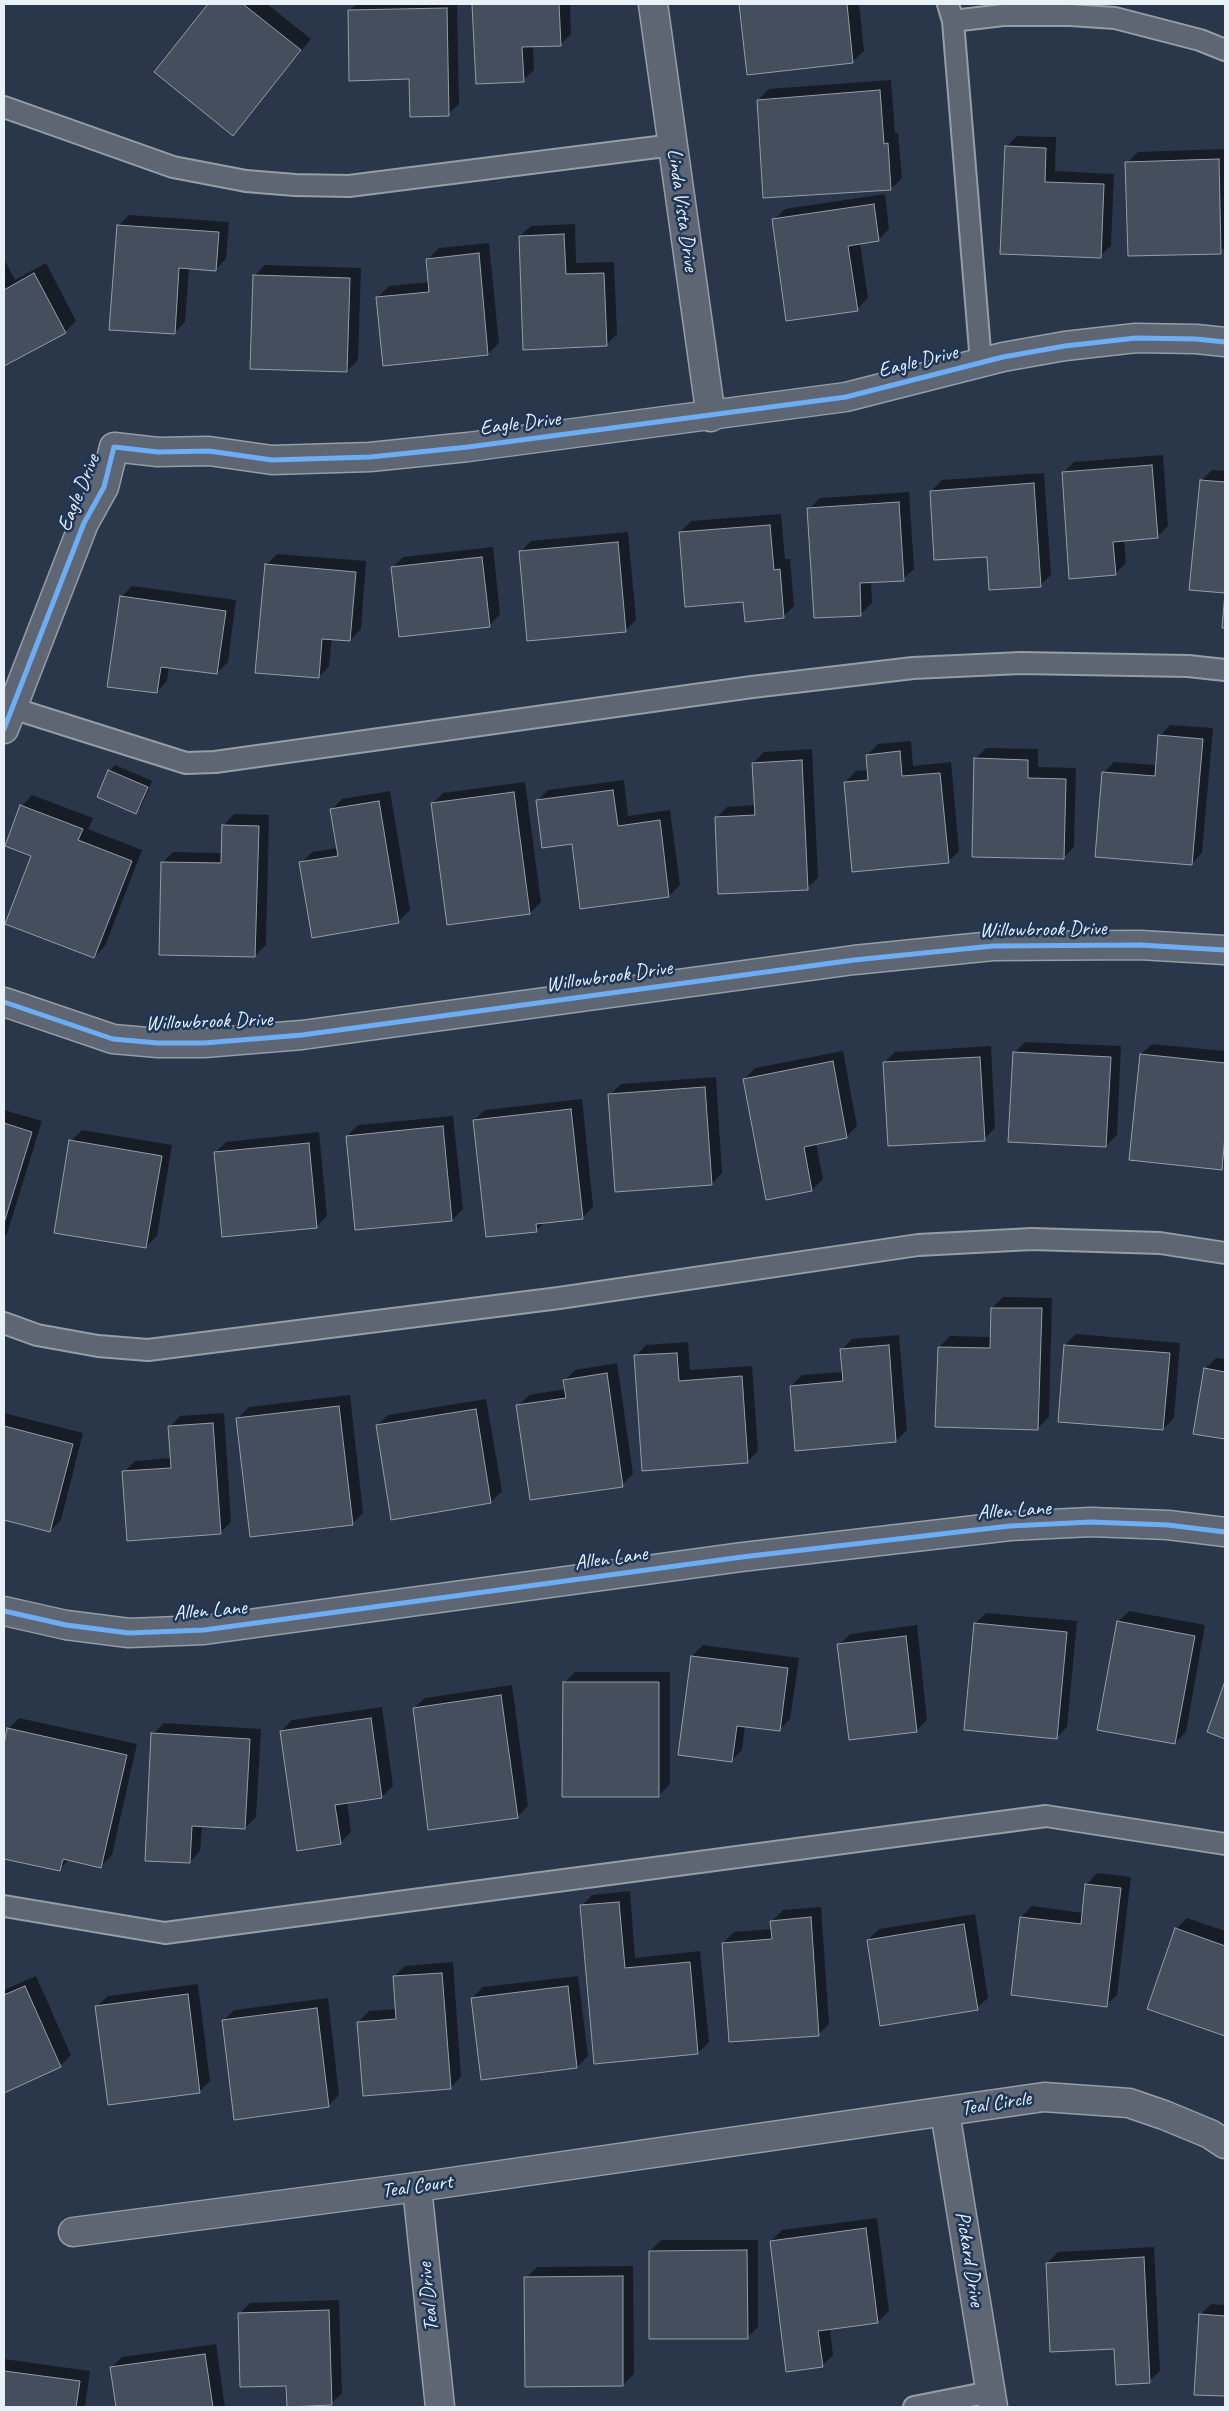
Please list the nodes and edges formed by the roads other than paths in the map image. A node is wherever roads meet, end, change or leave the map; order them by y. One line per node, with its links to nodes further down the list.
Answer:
1 (653, 4): 5 (street, Linda Vista Drive)
2 (951, 12): 3 (lane); 7 (lane)
3 (1225, 50)
4 (4, 107): 5 (lane)
5 (673, 144): 8 (street, Linda Vista Drive)
6 (1225, 342): 7 (street, Eagle Drive)
7 (981, 363): 8 (street, Eagle Drive)
8 (711, 416): 10 (street, Eagle Drive)
9 (1225, 670): 10 (lane)
10 (8, 719)
11 (1225, 950): 12 (street, Willowbrook Drive)
12 (4, 1002)
13 (1225, 1253): 14 (lane)
14 (4, 1323)
15 (1225, 1532): 16 (street, Allen Lane)
16 (4, 1611)
17 (1225, 1844): 18 (lane)
18 (4, 1906)
19 (946, 2112): 20 (street, Teal Circle); 21 (street, Teal Circle); 24 (street, Pickard Drive)
20 (760, 2139): 22 (street, Teal Court)
21 (1225, 2144)
22 (417, 2187): 23 (street, Teal Court); 25 (street, Teal Drive)
23 (73, 2232)
24 (992, 2400): 26 (lane)
25 (440, 2407)
26 (914, 2407)

